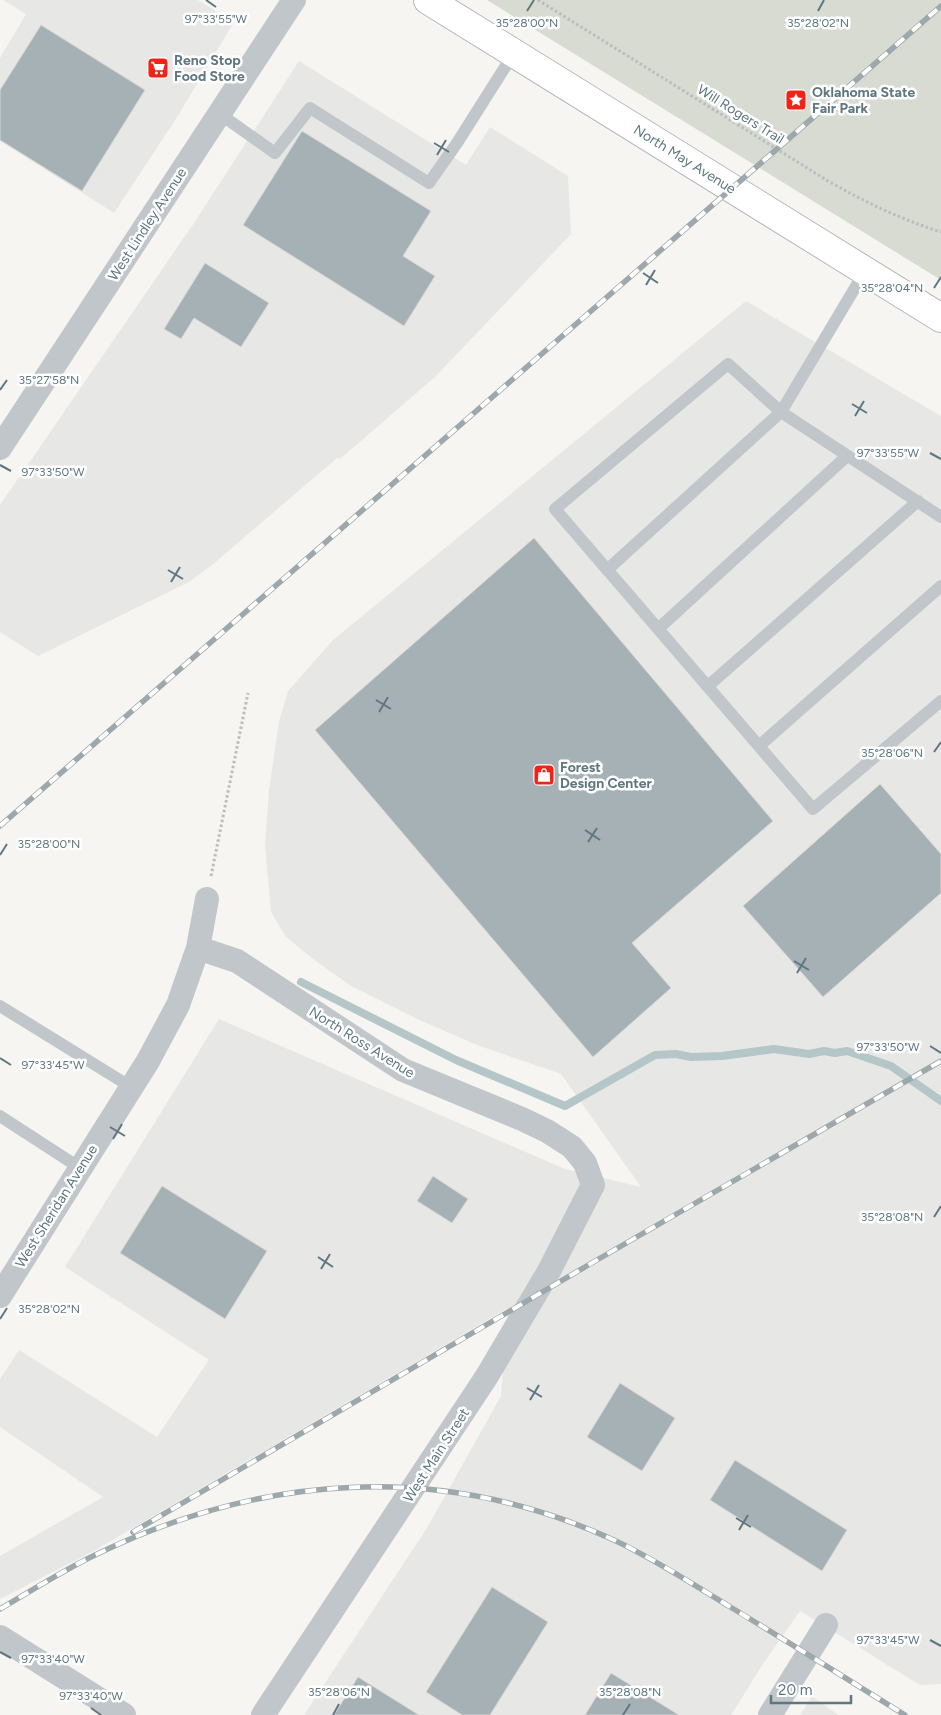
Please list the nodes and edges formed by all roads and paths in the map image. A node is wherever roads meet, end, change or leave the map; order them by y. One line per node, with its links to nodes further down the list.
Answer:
1 (294, 0): 5 (street, West Lindley Avenue)
2 (428, 0): 4 (main road, North May Avenue)
3 (538, 0): 6 (path, Will Rogers Trail)
4 (514, 53): 5 (lane); 7 (main road, North May Avenue)
5 (220, 114): 10 (street, West Lindley Avenue)
6 (941, 232)
7 (865, 271): 8 (main road, North May Avenue); 9 (lane)
8 (941, 318)
9 (780, 412): 11 (lane); 14 (lane); 14 (lane)
10 (0, 448)
11 (847, 456): 12 (lane); 16 (lane)
12 (918, 502): 13 (lane); 17 (lane)
13 (941, 517)
14 (607, 570): 16 (lane)
15 (941, 586): 20 (lane)
16 (658, 628): 17 (lane)
17 (708, 686): 20 (lane)
18 (248, 694): 21 (path)
19 (941, 701): 20 (lane)
20 (759, 746)
21 (207, 899): 22 (street, West Sheridan Avenue)
22 (198, 948): 24 (street, West Sheridan Avenue); 27 (street, North Ross Avenue)
23 (0, 1006): 24 (lane)
24 (131, 1087): 26 (street, West Sheridan Avenue)
25 (0, 1116): 26 (lane)
26 (80, 1168): 28 (street, West Sheridan Avenue)
27 (593, 1185): 32 (street, West Main Street)
28 (0, 1296)
29 (826, 1626): 33 (street)
30 (0, 1636): 31 (street)
31 (124, 1715)
32 (262, 1715)
33 (770, 1715)

